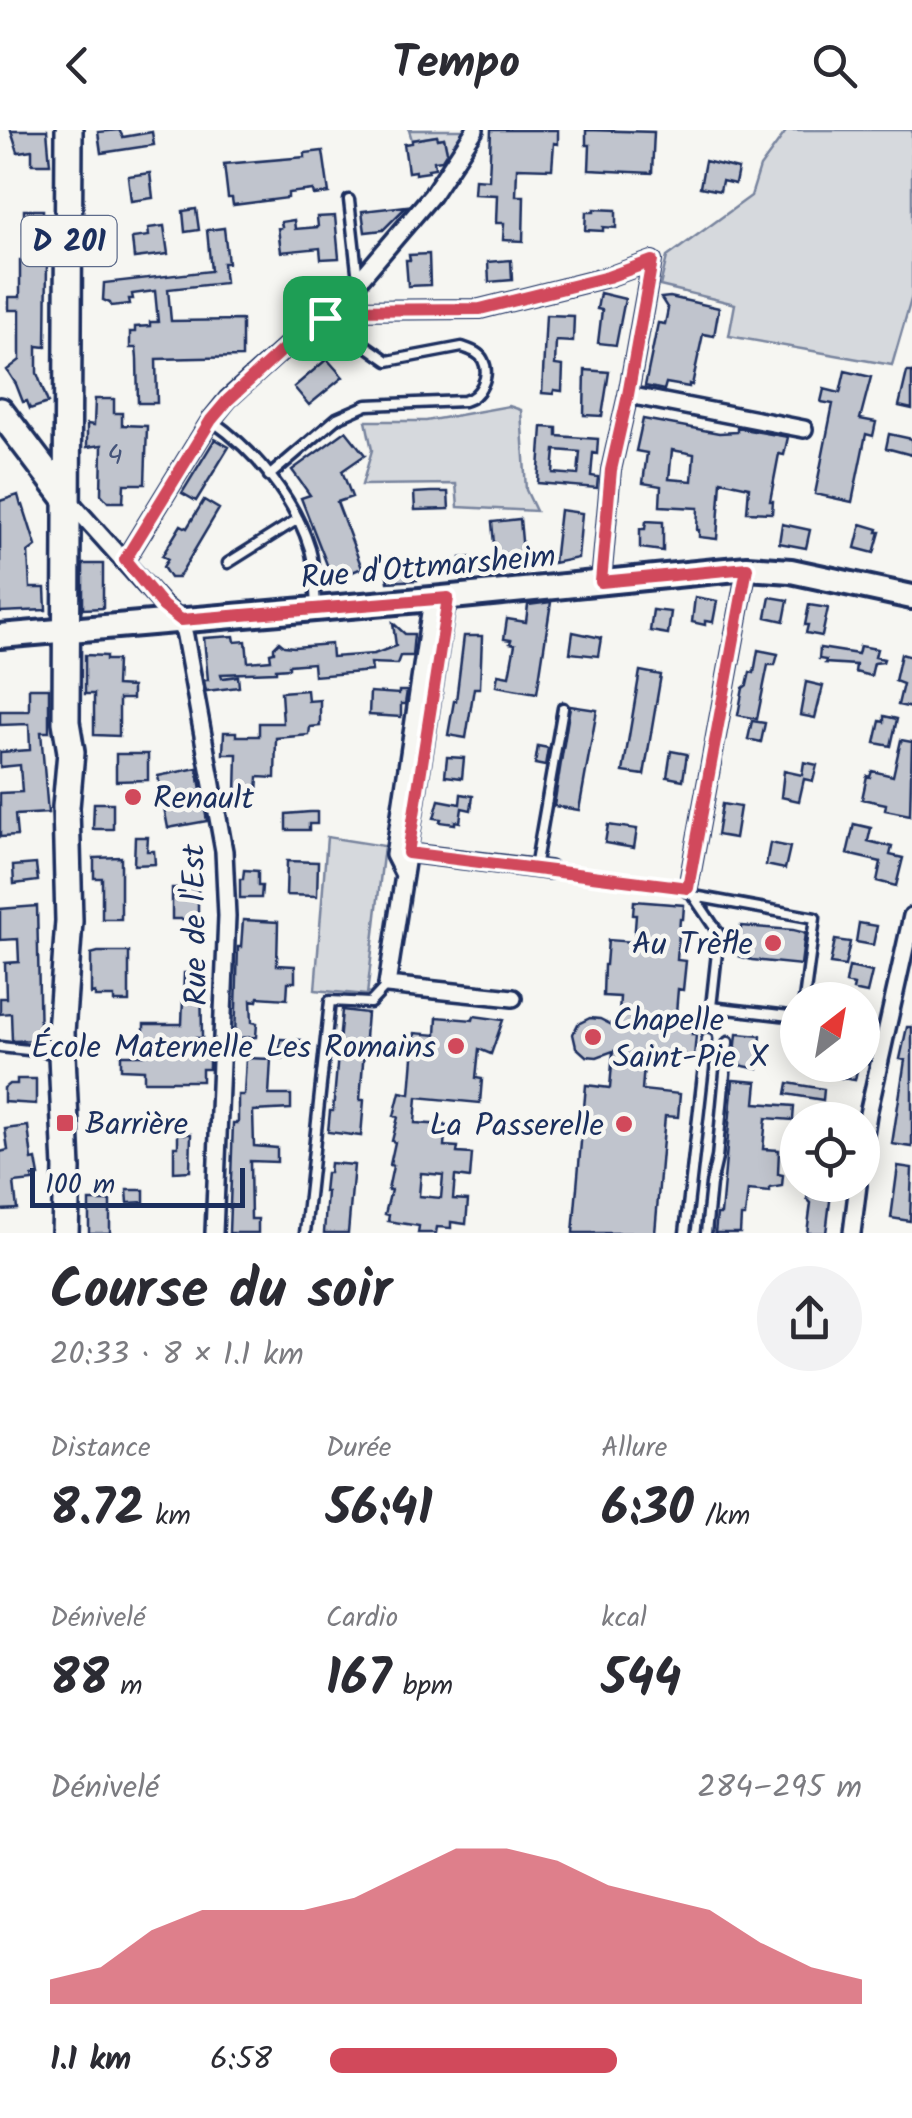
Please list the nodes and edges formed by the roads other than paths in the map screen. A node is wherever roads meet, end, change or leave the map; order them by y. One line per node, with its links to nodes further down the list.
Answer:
1 (69, 130): 7 (main road, D 201)
2 (475, 130): 4 (street)
3 (349, 200): 4 (lane)
4 (358, 282): 5 (street)
5 (330, 314): 6 (street); 9 (street); 11 (lane)
6 (628, 395): 10 (street); 17 (street)
7 (69, 410): 8 (main road); 12 (main road, D 201)
8 (5, 417): 12 (main road)
9 (211, 420): 11 (lane); 14 (street)
10 (804, 429)
11 (269, 476): 13 (lane)
12 (66, 497): 14 (street); 22 (main road, D 201)
13 (296, 515): 15 (lane); 20 (lane)
14 (125, 560): 21 (street)
15 (228, 563)
16 (747, 568): 17 (main road, Rue d'Ottmarsheim); 18 (main road, Rue d'Ottmarsheim); 28 (street)
17 (601, 582): 19 (main road, Rue d'Ottmarsheim)
18 (912, 597)
19 (440, 598): 20 (main road, Rue d'Ottmarsheim); 25 (street); 27 (street)
20 (317, 609): 21 (main road, Rue d'Ottmarsheim)
21 (181, 620): 22 (main road, Rue d'Ottmarsheim); 41 (street, Rue de l'Est)
22 (67, 631): 23 (main road, Rue d'Ottmarsheim); 37 (main road, D 201)
23 (0, 636)
24 (564, 708): 26 (lane)
25 (408, 853): 26 (street); 27 (street)
26 (542, 869): 28 (lane)
27 (404, 876): 31 (street)
28 (691, 892): 30 (lane); 33 (lane)
29 (912, 916): 38 (street)
30 (807, 982)
31 (387, 985): 32 (street); 42 (lane)
32 (513, 998)
33 (780, 1015)
34 (707, 1038): 43 (lane)
35 (728, 1042): 44 (lane)
36 (0, 1047): 37 (lane)
37 (61, 1053): 40 (main road, D 201)
38 (871, 1102)
39 (856, 1202): 45 (street)
40 (65, 1233)
41 (214, 1233)
42 (306, 1233)
43 (686, 1233)
44 (706, 1233)
45 (852, 1233)

